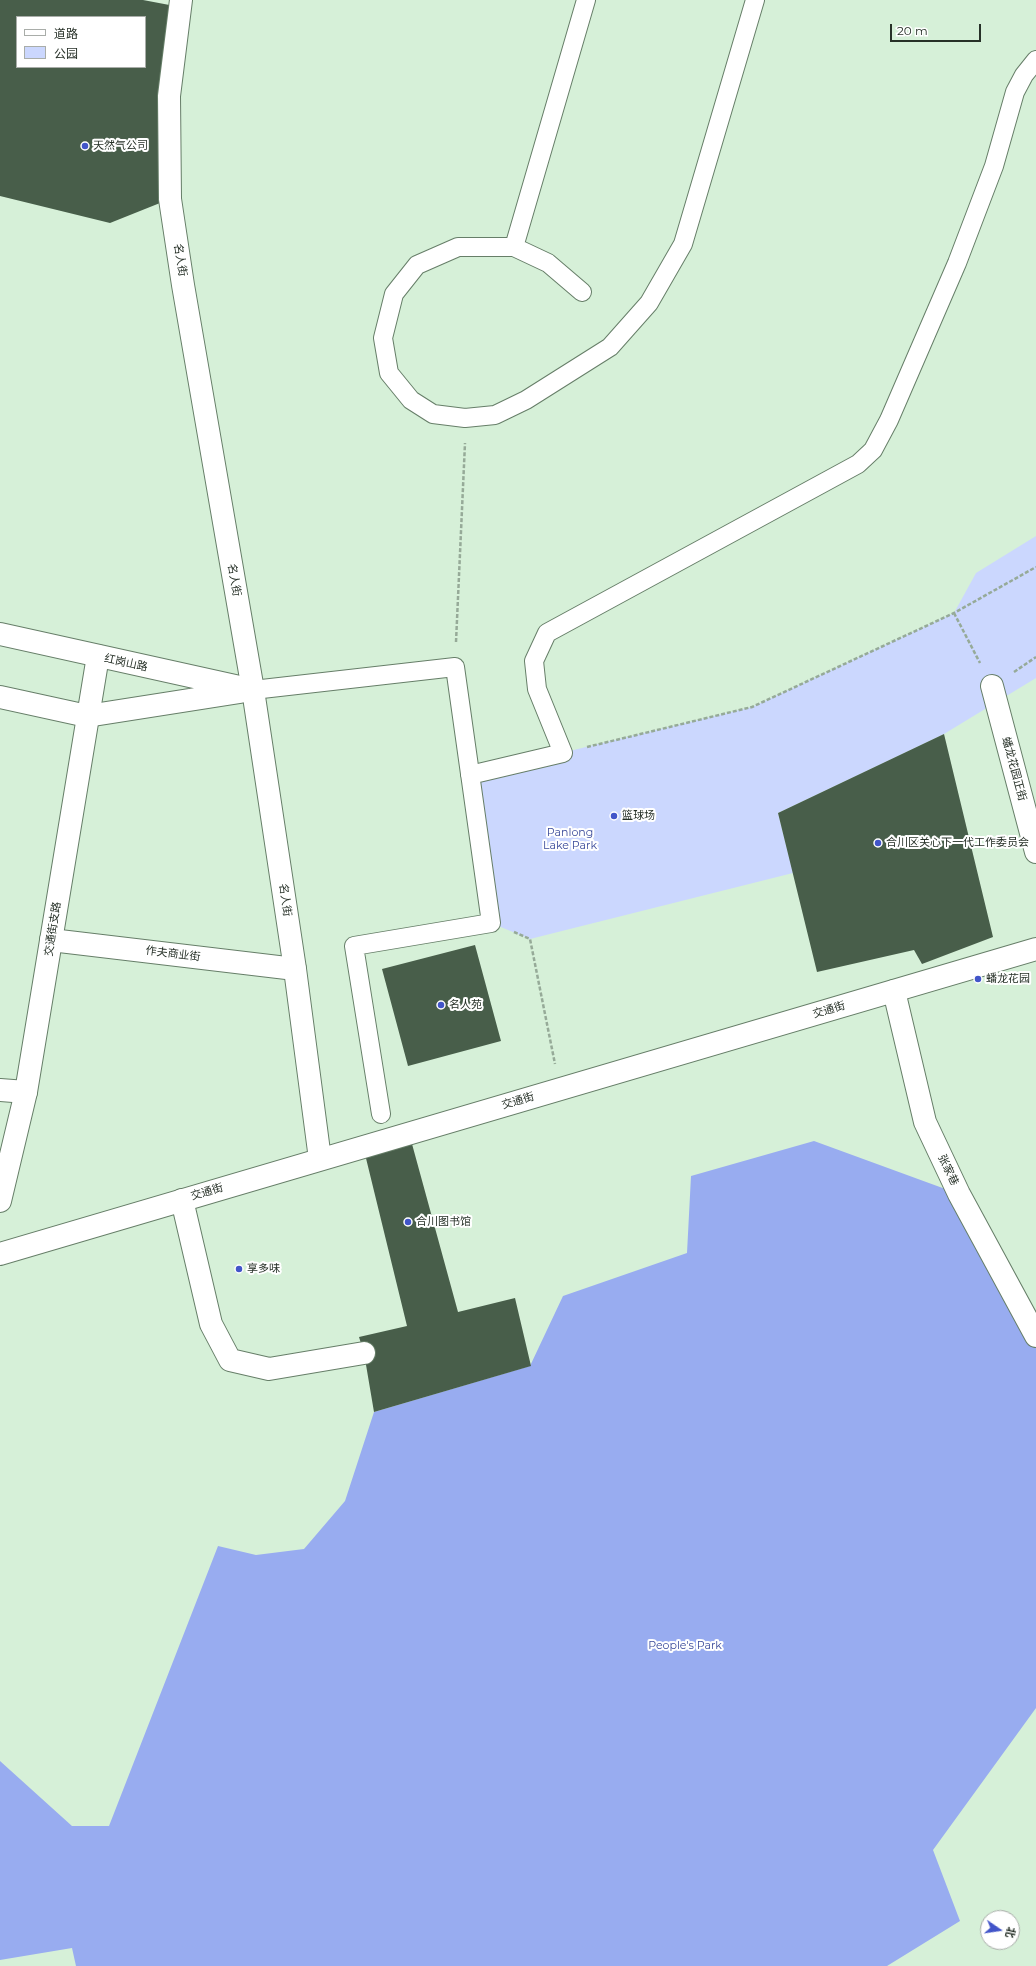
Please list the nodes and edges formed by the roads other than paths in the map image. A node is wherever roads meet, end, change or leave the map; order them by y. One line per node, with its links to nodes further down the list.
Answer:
1 (182, 0): 10 (street, 名人街)
2 (586, 0): 5 (lane)
3 (755, 0): 5 (lane)
4 (1036, 60): 13 (lane)
5 (514, 247): 6 (lane)
6 (582, 292)
7 (0, 634): 8 (street, 红岗山路)
8 (98, 656): 10 (street, 红岗山路); 12 (street, 交通街支路)
9 (992, 686): 14 (street, 蟠龙花园正街)
10 (253, 690): 12 (street, 红岗山路); 13 (lane, 红岗山路); 17 (street, 名人街)
11 (0, 697): 12 (street, 红岗山路)
12 (87, 716): 15 (street, 交通街支路)
13 (470, 775): 21 (lane)
14 (1036, 852)
15 (51, 940): 17 (street, 作夫商业街); 20 (street, 交通街支路)
16 (1036, 949): 18 (street, 交通街)
17 (295, 969): 22 (street, 名人街)
18 (894, 991): 22 (street, 交通街); 26 (street, 张家巷)
19 (0, 1090): 20 (street)
20 (26, 1092): 24 (street, 交通街支路)
21 (381, 1114)
22 (320, 1159): 23 (street, 交通街)
23 (182, 1200): 25 (street, 交通街); 27 (street)
24 (0, 1201)
25 (0, 1254)
26 (1036, 1336)
27 (364, 1353)

